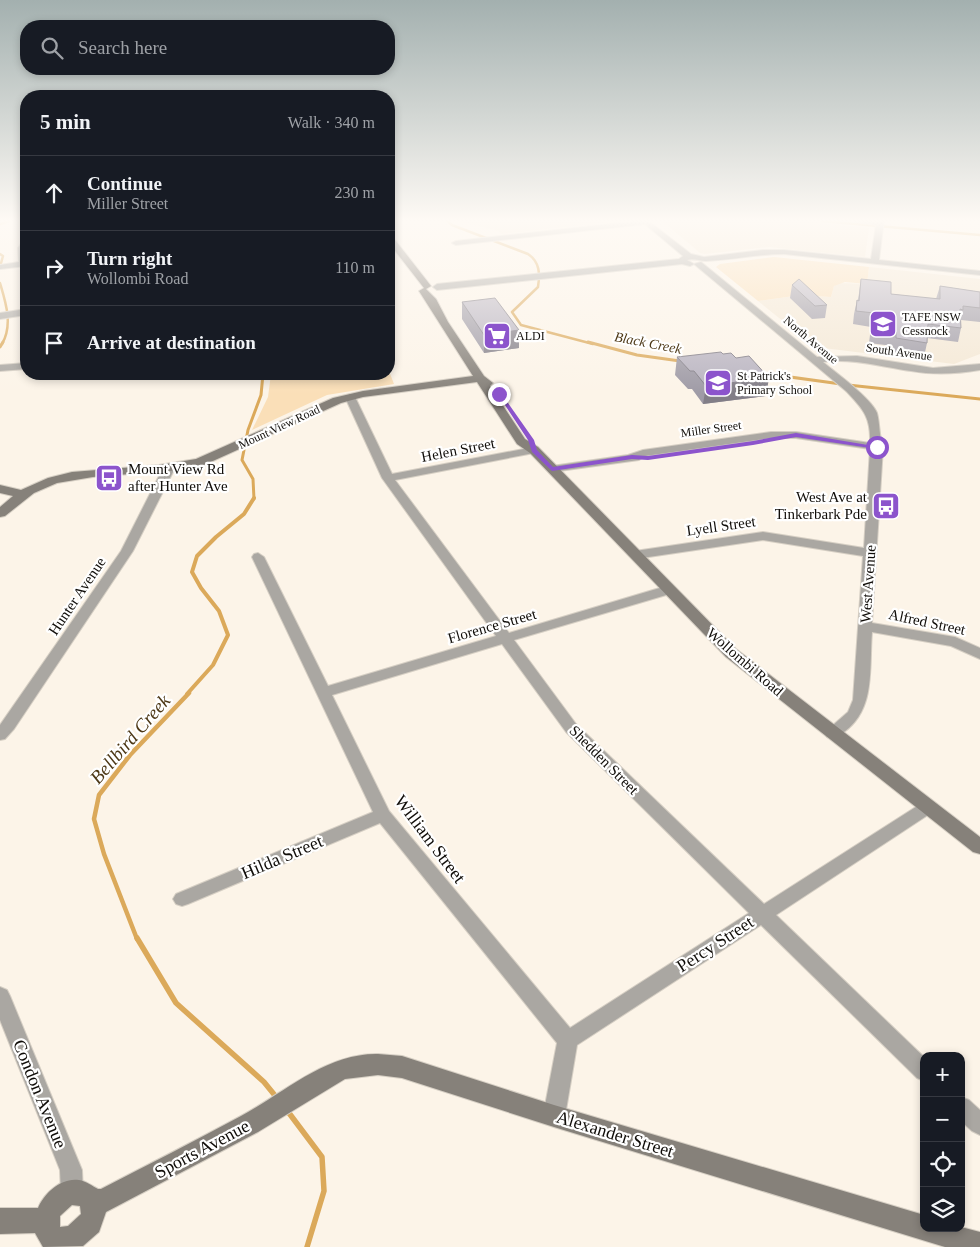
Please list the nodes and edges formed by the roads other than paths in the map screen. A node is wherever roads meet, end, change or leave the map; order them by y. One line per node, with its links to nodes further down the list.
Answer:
1 (421, 277): 4 (main road, Wollombi Road)
2 (536, 277): 4 (street)
3 (720, 277): 8 (street, North Avenue)
4 (430, 289): 7 (main road, Wollombi Road); 12 (main road, Wollombi Road)
5 (20, 313): 6 (street)
6 (0, 316)
7 (476, 360): 12 (main road); 14 (main road, Wollombi Road)
8 (815, 360): 10 (street, South Avenue); 13 (street, North Avenue)
9 (20, 367): 11 (street)
10 (980, 367)
11 (0, 369)
12 (479, 378): 14 (main road); 15 (main road, Mount View Road); 17 (main road, Wollombi Road)
13 (837, 378): 16 (street, West Avenue)
14 (499, 394): 17 (main road, Wollombi Road)
15 (350, 397): 18 (main road, Mount View Road); 20 (street, Shedden Street)
16 (877, 447): 19 (street, Miller Street); 24 (street, West Avenue)
17 (534, 450): 19 (main road, Wollombi Road); 20 (street, Helen Street)
18 (169, 468): 22 (main road, Mount View Road); 33 (street, Hunter Avenue)
19 (552, 469): 25 (main road, Wollombi Road)
20 (388, 478): 29 (street, Shedden Street)
21 (0, 490): 22 (main road)
22 (23, 494): 23 (main road, Mount View Road)
23 (0, 513)
24 (870, 554): 25 (street, Lyell Street); 28 (street, West Avenue)
25 (636, 556): 27 (main road, Wollombi Road)
26 (258, 557): 31 (street, William Street)
27 (668, 590): 29 (street, Florence Street); 32 (main road, Wollombi Road)
28 (865, 626): 30 (street, Alfred Street); 32 (street, West Avenue)
29 (505, 639): 31 (street, Florence Street); 38 (street, Shedden Street)
30 (980, 654)
31 (324, 692): 35 (street, William Street)
32 (832, 733): 34 (main road, Wollombi Road)
33 (0, 735)
34 (928, 807): 36 (main road, Wollombi Road); 38 (street, Percy Street)
35 (383, 814): 37 (street, Hilda Street); 40 (street, William Street)
36 (980, 847)
37 (182, 899)
38 (761, 915): 40 (street, Percy Street); 41 (street, Shedden Street)
39 (0, 996): 46 (street, Condon Avenue)
40 (568, 1040): 44 (street)
41 (920, 1066)
42 (309, 1089): 44 (main road, Alexander Street); 46 (main road, Sports Avenue)
43 (965, 1110): 45 (street)
44 (554, 1116): 49 (main road, Alexander Street)
45 (980, 1124)
46 (82, 1197): 47 (main road); 51 (main road)
47 (46, 1220): 48 (main road); 51 (main road)
48 (0, 1221)
49 (920, 1227)
50 (937, 1232): 52 (main road, Alexander Street)
51 (59, 1244)
52 (980, 1245)

